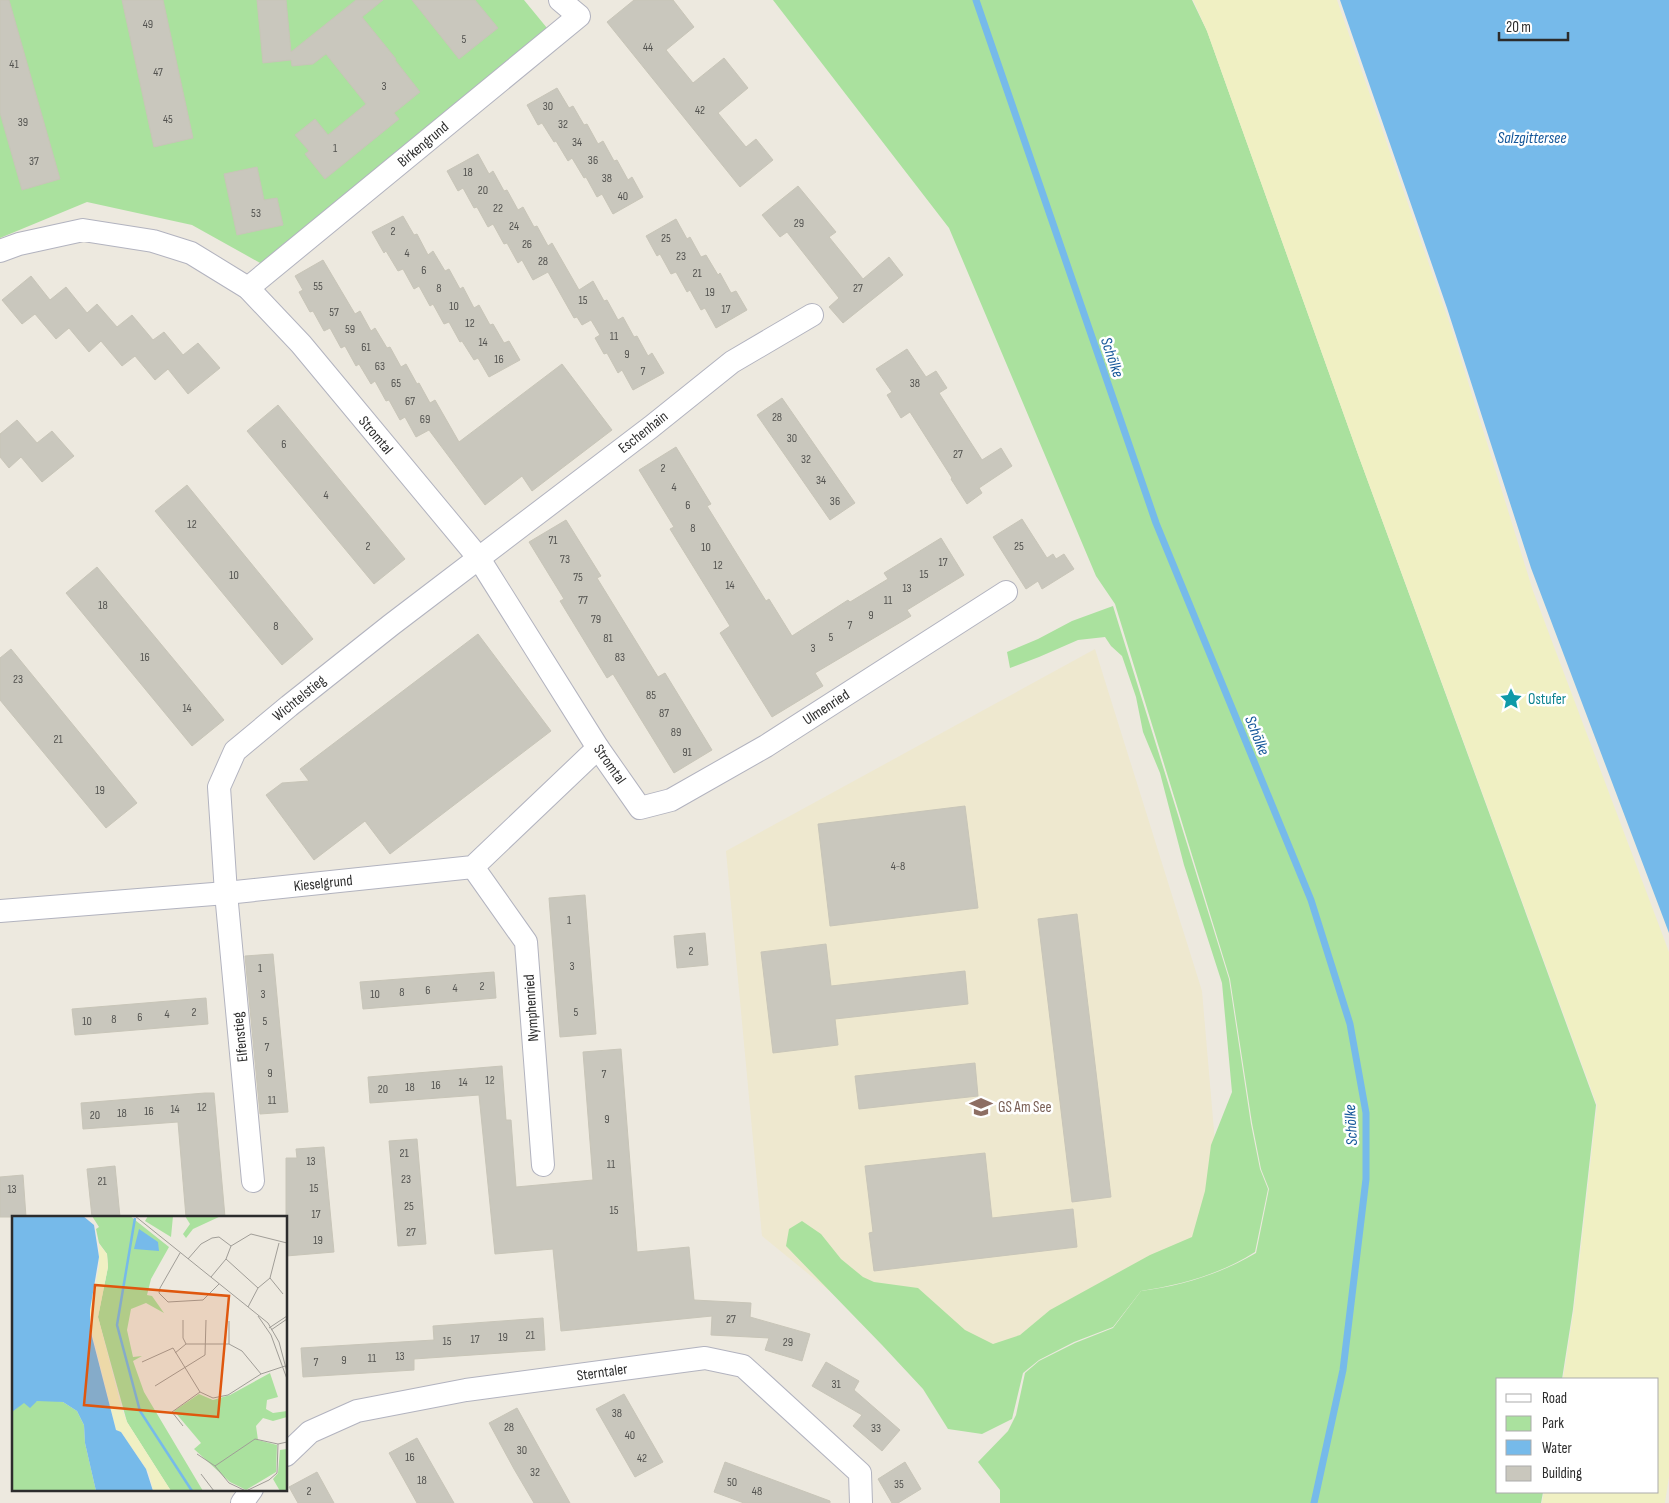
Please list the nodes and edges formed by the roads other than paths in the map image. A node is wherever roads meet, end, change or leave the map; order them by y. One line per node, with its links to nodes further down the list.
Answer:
1 (560, 0): 3 (street, Birkengrund)
2 (0, 251): 3 (street, Stromtal)
3 (248, 288): 5 (street, Stromtal)
4 (812, 315): 5 (street, Eschenhain)
5 (478, 557): 7 (street, Stromtal); 10 (street, Wichtelstieg)
6 (1006, 592): 8 (street, Ulmenried)
7 (598, 748): 8 (street, Stromtal); 9 (street)
8 (640, 808)
9 (474, 867): 10 (street, Kieselgrund); 12 (street, Nymphenried)
10 (226, 893): 11 (street, Kieselgrund); 13 (street, Elfenstieg)
11 (0, 911)
12 (543, 1165)
13 (254, 1181)
14 (288, 1453): 17 (street, Sterntaler)
15 (251, 1490): 16 (street)
16 (242, 1503)
17 (861, 1503)

